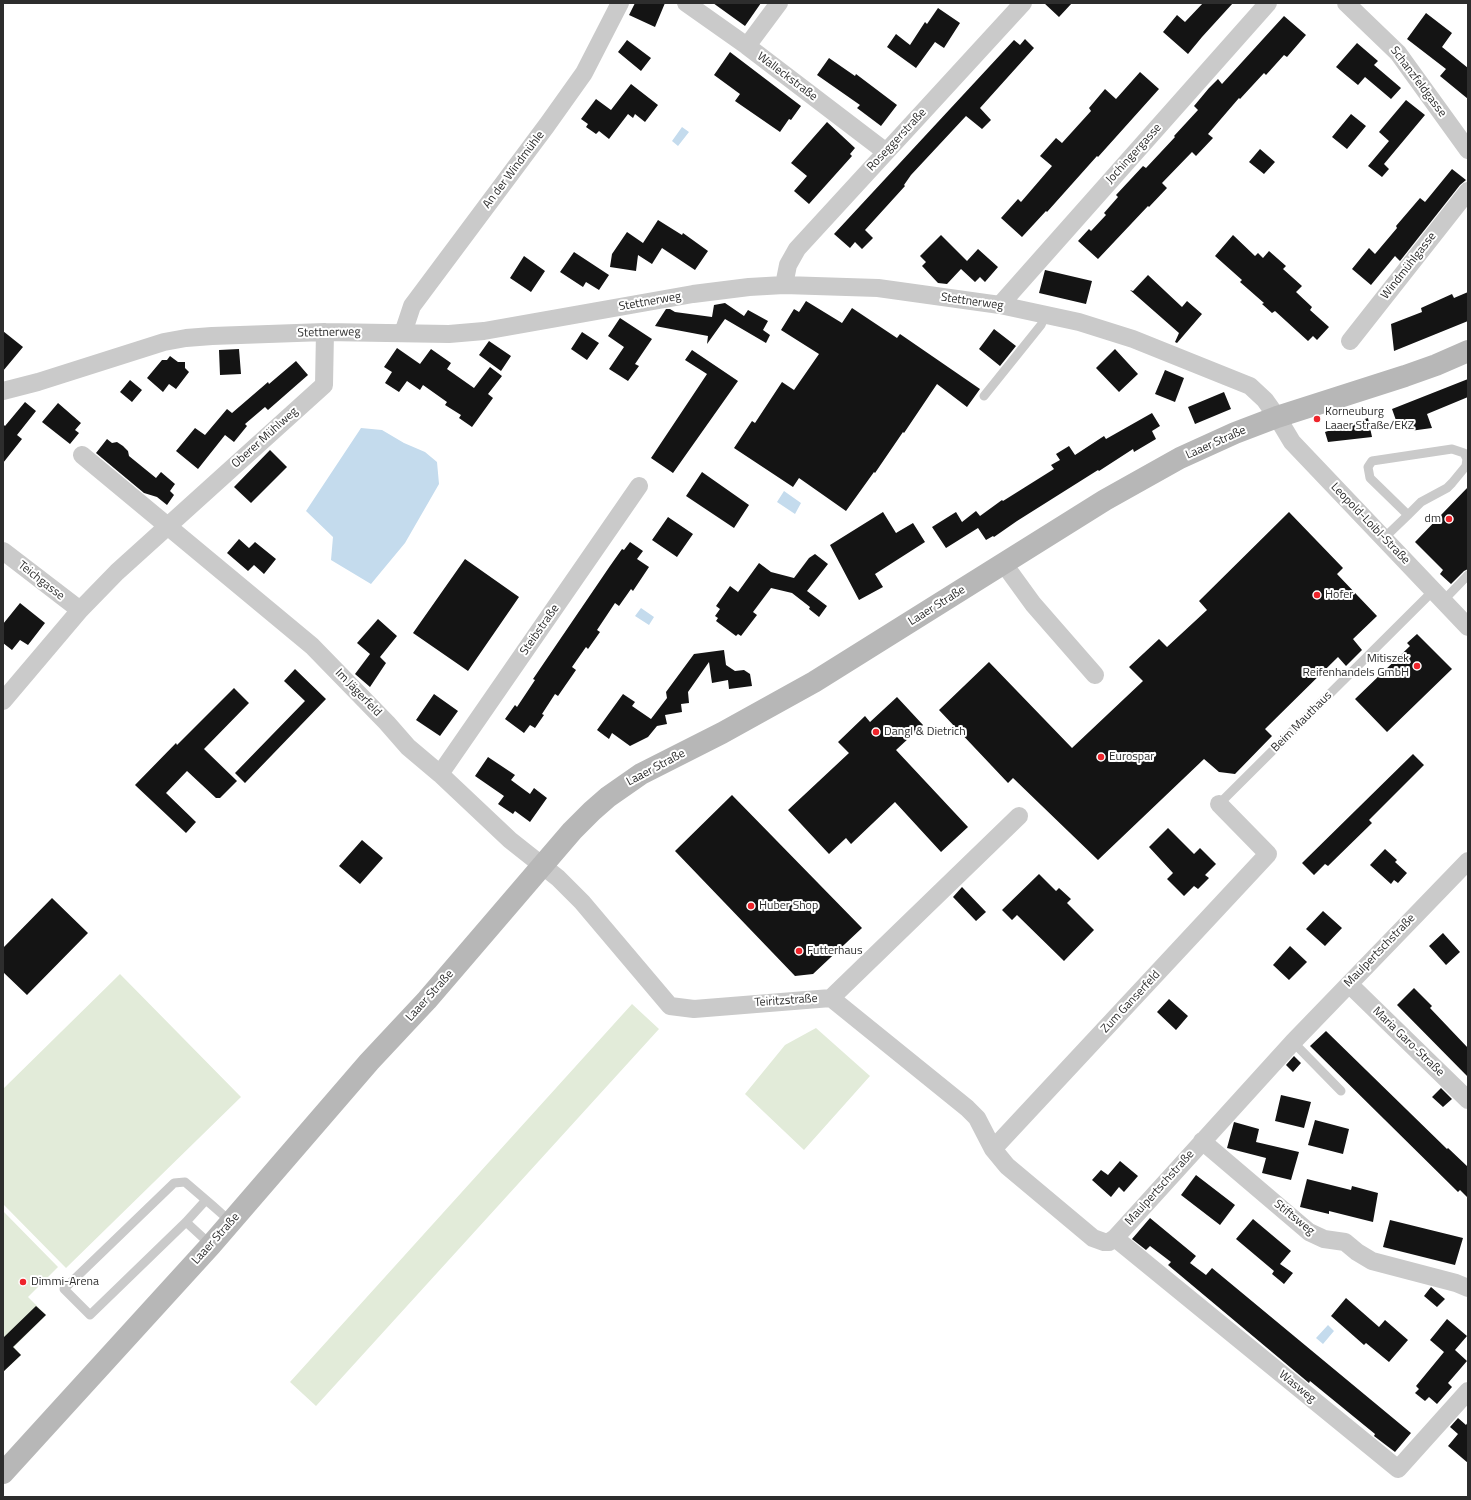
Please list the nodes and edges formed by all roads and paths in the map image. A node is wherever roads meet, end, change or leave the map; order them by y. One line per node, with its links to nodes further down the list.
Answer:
1 (620, 3): 15 (street, An der Windmühle)
2 (686, 3): 7 (street, Walleckstraße)
3 (779, 3): 7 (street)
4 (1268, 3): 12 (street, Jochingergasse)
5 (1346, 3): 8 (street, Schanzfeldgasse)
6 (1018, 5): 9 (street, Roseggerstraße)
7 (747, 46): 9 (street, Walleckstraße)
8 (1468, 150)
9 (886, 152): 11 (street, Roseggerstraße)
10 (1468, 192): 16 (street, Windmühlgasse)
11 (784, 285): 12 (street, Stettnerweg); 15 (street, Stettnerweg)
12 (1000, 305): 13 (street, Stettnerweg)
13 (1046, 314): 19 (lane); 20 (street, Stettnerweg)
14 (325, 332): 15 (street, Stettnerweg); 18 (street, Stettnerweg); 24 (street, Oberer Mühlweg)
15 (403, 333)
16 (1350, 341)
17 (1468, 352): 20 (street, Laaer Straße)
18 (3, 391)
19 (984, 396)
20 (1277, 417): 25 (street, Leopold-Loibl-Straße); 27 (street, Laaer Straße)
21 (82, 455): 24 (street)
22 (639, 486): 34 (street, Steibstraße)
23 (1408, 515): 23 (lane); 25 (lane)
24 (168, 526): 30 (street, Oberer Mühlweg); 34 (street, Im Jägerfeld)
25 (1384, 538): 29 (street, Leopold-Loibl-Straße)
26 (3, 551): 30 (street, Teichgasse)
27 (1004, 564): 32 (street); 39 (street, Laaer Straße)
28 (1468, 575): 29 (lane, Beim Mauthaus)
29 (1438, 596): 31 (street, Leopold-Loibl-Straße); 35 (lane, Beim Mauthaus)
30 (80, 610): 33 (street, Oberer Mühlweg)
31 (1468, 626)
32 (1095, 675)
33 (3, 701)
34 (440, 774): 39 (street, Im Jägerfeld)
35 (1219, 804): 37 (street, Beim Mauthaus)
36 (1019, 816): 41 (street, Teiritzstraße)
37 (1268, 854): 46 (street, Zum Ganserfeld)
38 (1468, 861): 40 (street, Maulpertschstraße)
39 (542, 866): 41 (street, Teiritzstraße); 49 (street, Laaer Straße)
40 (1348, 984): 42 (street, Maulpertschstraße); 44 (street, Maria Garo-Straße)
41 (831, 998): 46 (street)
42 (1293, 1042): 43 (lane); 45 (street, Maulpertschstraße)
43 (1341, 1091)
44 (1468, 1100)
45 (1202, 1141): 50 (street, Maulpertschstraße); 52 (street, Stiftsweg)
46 (993, 1149): 50 (street)
47 (206, 1200): 48 (lane); 48 (lane); 49 (lane)
48 (186, 1222): 51 (lane)
49 (231, 1222): 51 (street, Laaer Straße)
50 (1115, 1238): 53 (street, Wasweg)
51 (211, 1245): 54 (street, Laaer Straße)
52 (1468, 1288)
53 (1468, 1391)
54 (3, 1473)

